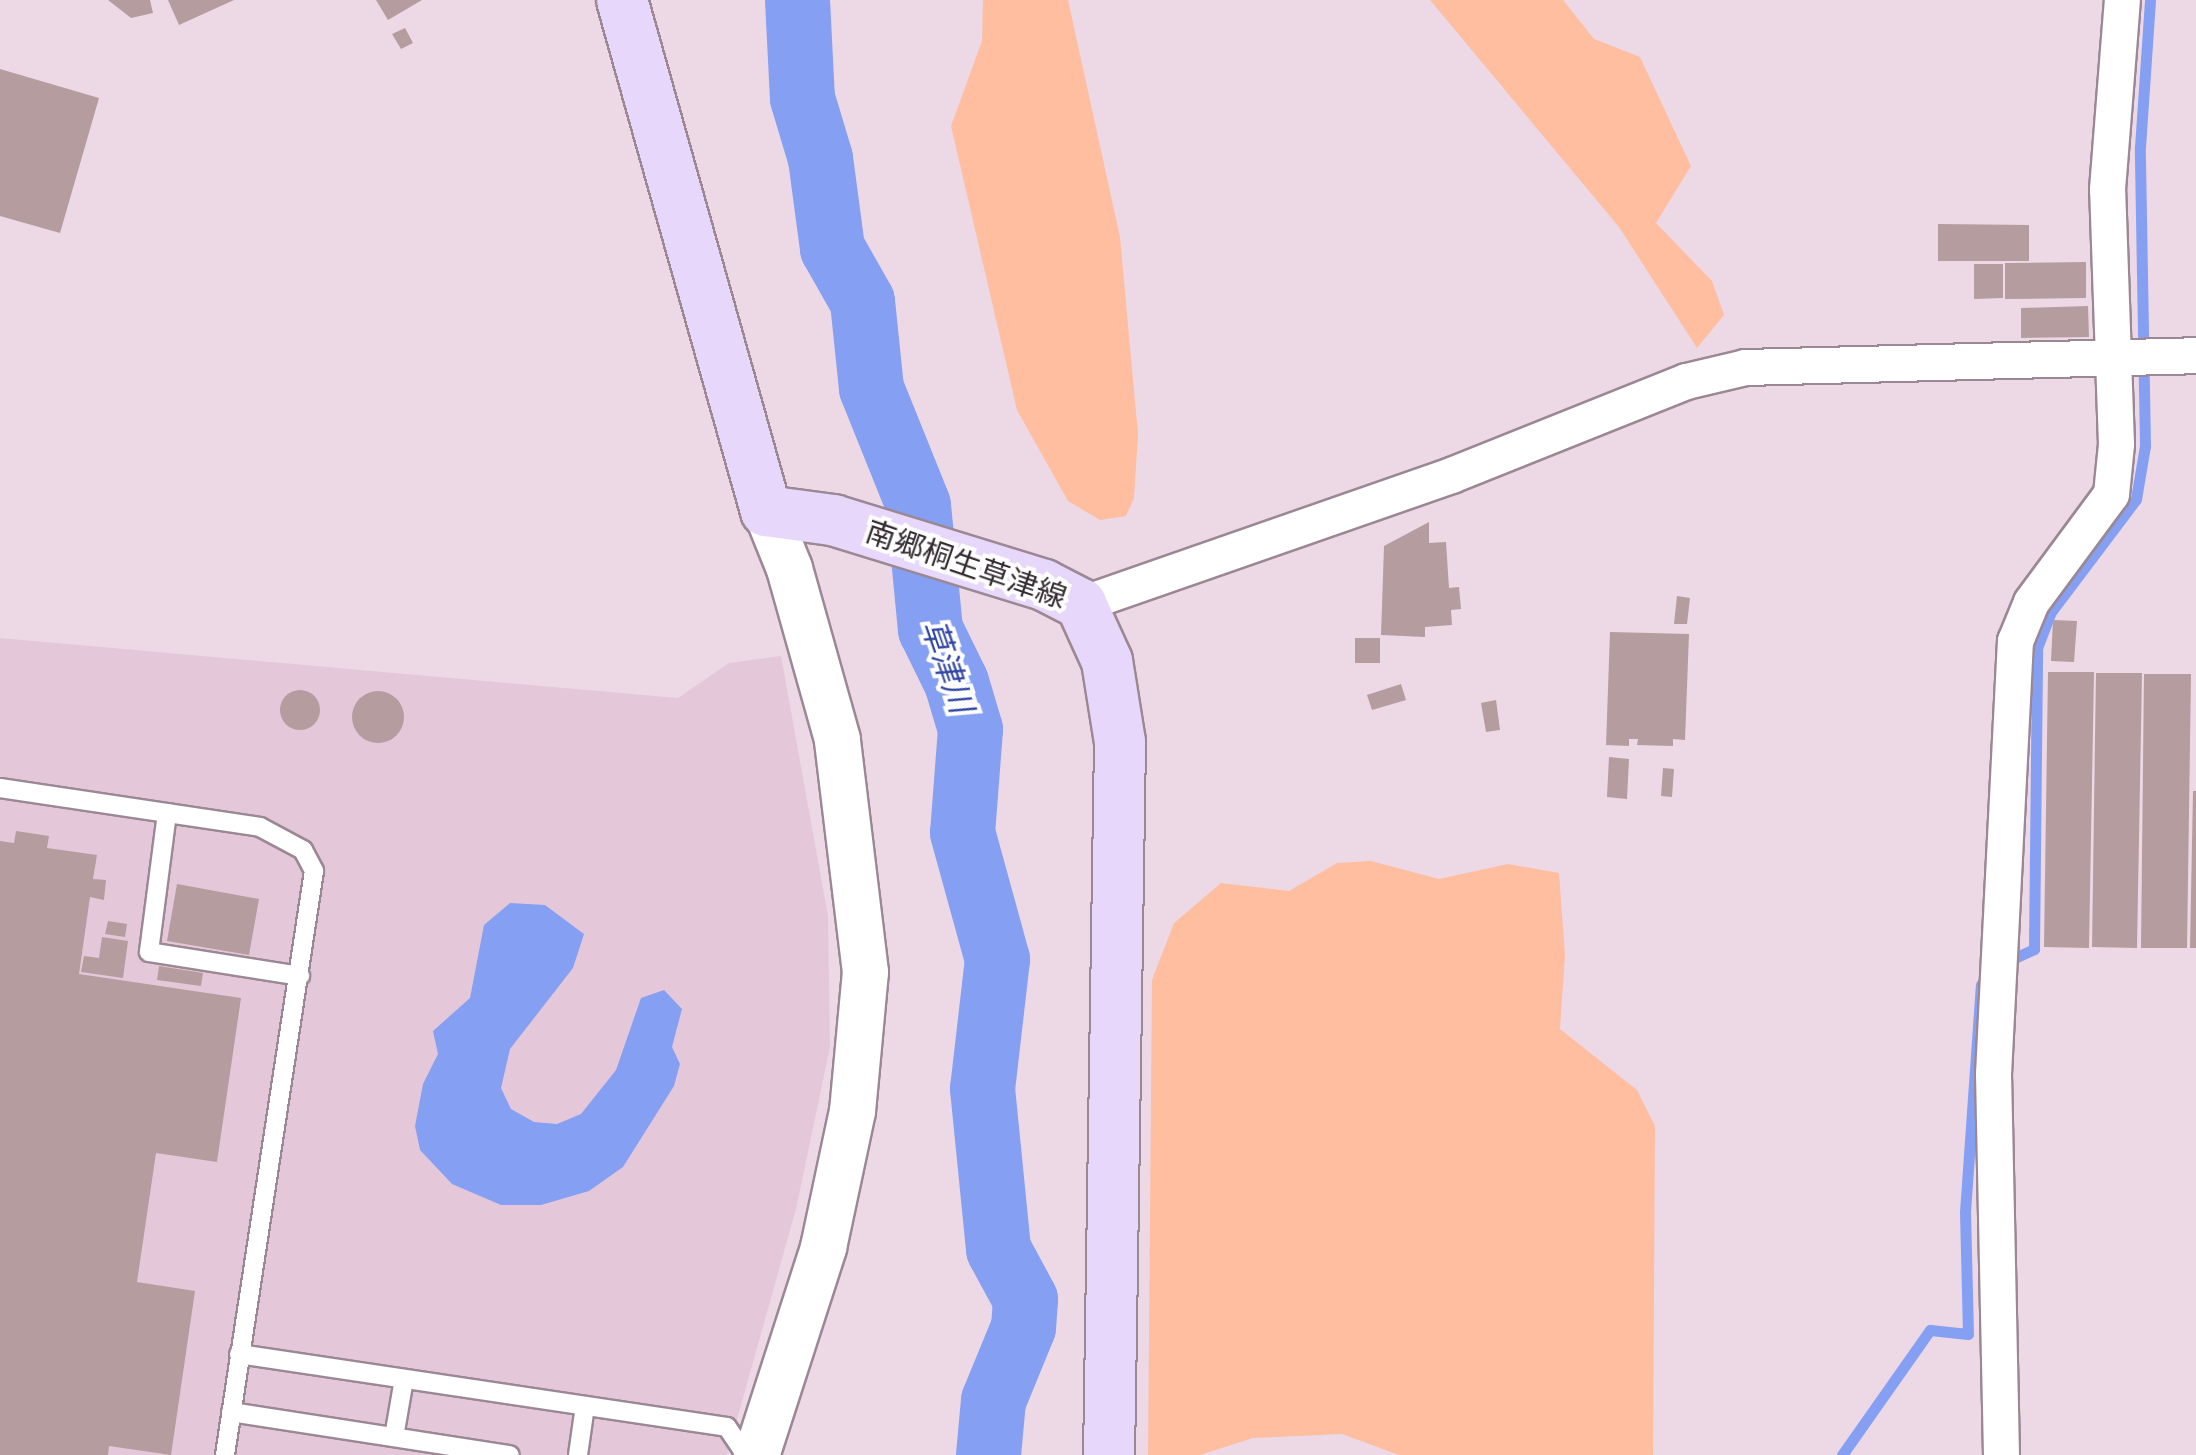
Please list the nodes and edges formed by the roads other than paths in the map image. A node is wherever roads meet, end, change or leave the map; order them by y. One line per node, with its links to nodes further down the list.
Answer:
1 (622, 0): 5 (main road)
2 (2122, 0): 4 (street)
3 (2196, 356): 4 (street)
4 (2111, 360): 6 (street); 21 (street)
5 (766, 511): 6 (main road, 南郷桐生草津線); 19 (street)
6 (1081, 604): 20 (main road, 南郷桐生草津線)
7 (0, 788): 8 (lane)
8 (167, 813): 9 (lane); 9 (lane)
9 (300, 976): 10 (lane)
10 (239, 1354): 11 (lane); 13 (lane)
11 (404, 1379): 12 (lane); 14 (lane)
12 (585, 1406): 17 (lane); 18 (lane)
13 (231, 1412): 14 (lane); 15 (lane)
14 (394, 1437): 16 (lane)
15 (224, 1455)
16 (510, 1455)
17 (578, 1455)
18 (746, 1455)
19 (756, 1455)
20 (1109, 1455)
21 (2000, 1455)

